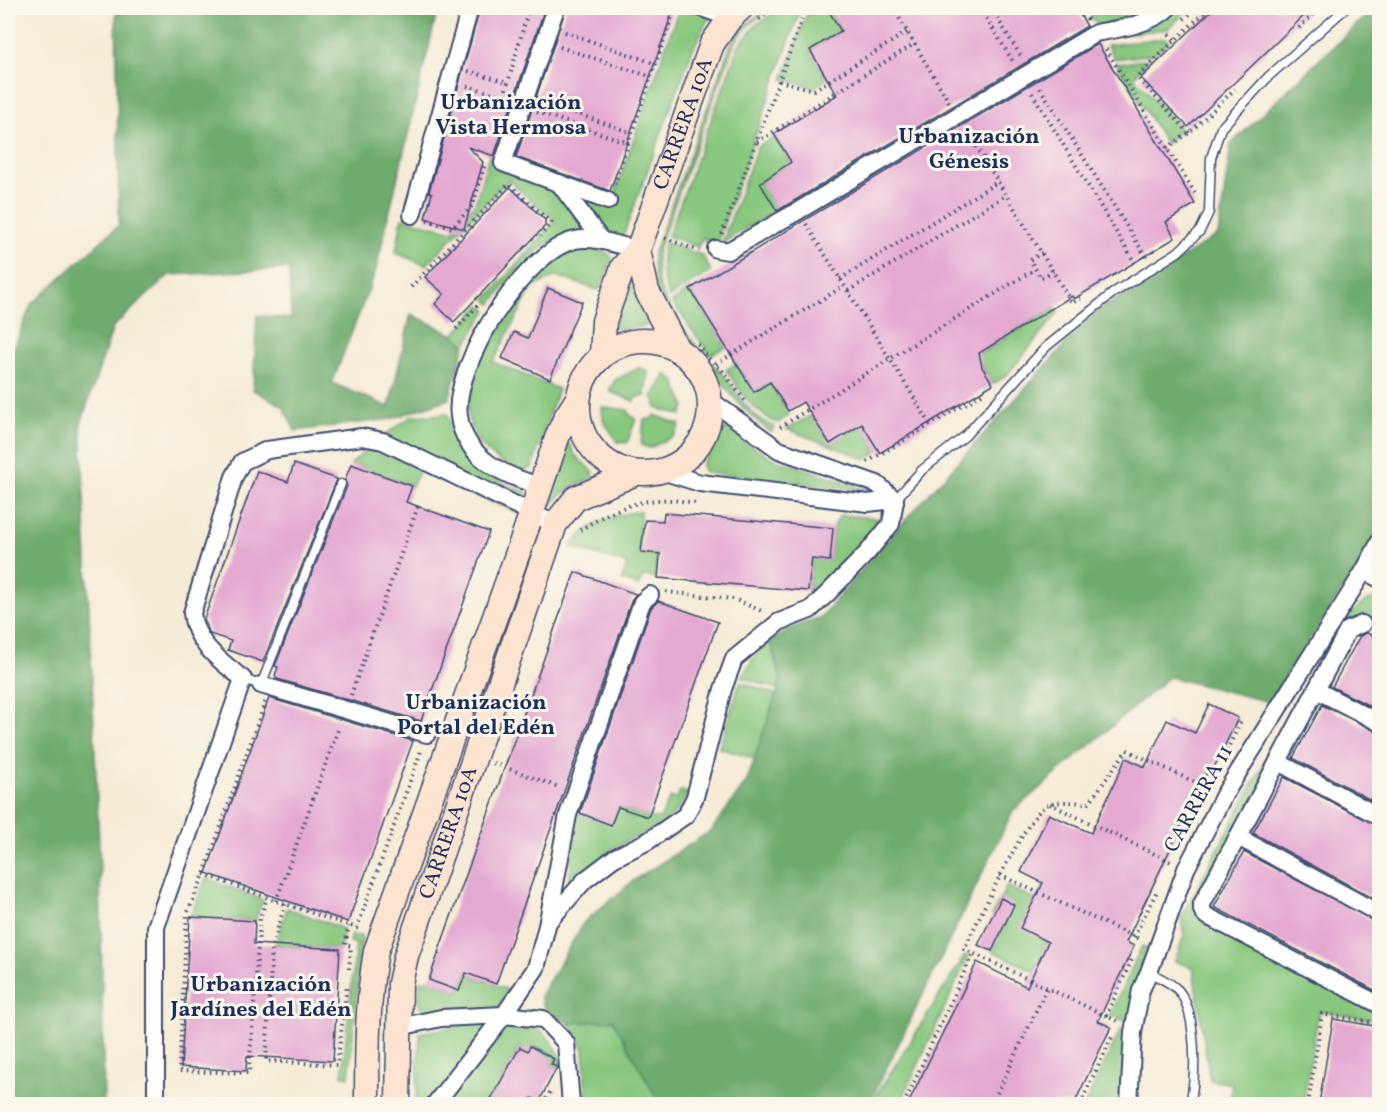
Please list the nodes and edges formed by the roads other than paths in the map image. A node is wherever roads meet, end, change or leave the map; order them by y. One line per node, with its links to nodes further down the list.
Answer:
1 (470, 8): 9 (street)
2 (556, 8): 7 (street)
3 (702, 8): 6 (street)
4 (1168, 8): 12 (street)
5 (1346, 8): 21 (lane)
6 (735, 13): 11 (street, CARRERA 10A)
7 (559, 183): 8 (street); 10 (street)
8 (608, 201)
9 (412, 215)
10 (601, 240): 11 (street); 20 (street)
11 (649, 248): 13 (street); 14 (street)
12 (716, 249)
13 (686, 344): 14 (street); 16 (street)
14 (602, 355): 15 (street)
15 (577, 400): 18 (street); 20 (street)
16 (710, 400): 17 (street); 21 (street)
17 (662, 471): 18 (street); 21 (street)
18 (636, 473): 23 (street, CARRERA 10A)
19 (341, 484): 30 (lane)
20 (540, 486): 22 (street)
21 (895, 500): 38 (street)
22 (531, 512): 23 (street); 29 (street); 44 (street)
23 (564, 530): 42 (street, CARRERA 10A)
24 (1380, 541): 25 (street, CARRERA 11)
25 (1364, 571): 26 (street); 39 (street, CARRERA 11)
26 (1380, 579)
27 (650, 595): 38 (street)
28 (1362, 624): 31 (street)
29 (243, 679): 30 (lane); 43 (street)
30 (266, 686): 33 (street)
31 (1316, 690): 32 (street); 34 (street)
32 (1380, 723)
33 (428, 734)
34 (1278, 762): 35 (street); 36 (street)
35 (1380, 817)
36 (1238, 837): 37 (street); 40 (street)
37 (1380, 914)
38 (548, 922): 41 (street)
39 (1149, 972): 48 (street, CARRERA 11); 49 (lane)
40 (1380, 1005)
41 (504, 1015): 42 (street); 46 (street); 47 (street)
42 (399, 1027): 45 (street, CARRERA 10A)
43 (156, 1104)
44 (367, 1104)
45 (398, 1104)
46 (435, 1104)
47 (572, 1104)
48 (1129, 1104)
49 (1190, 1104)

